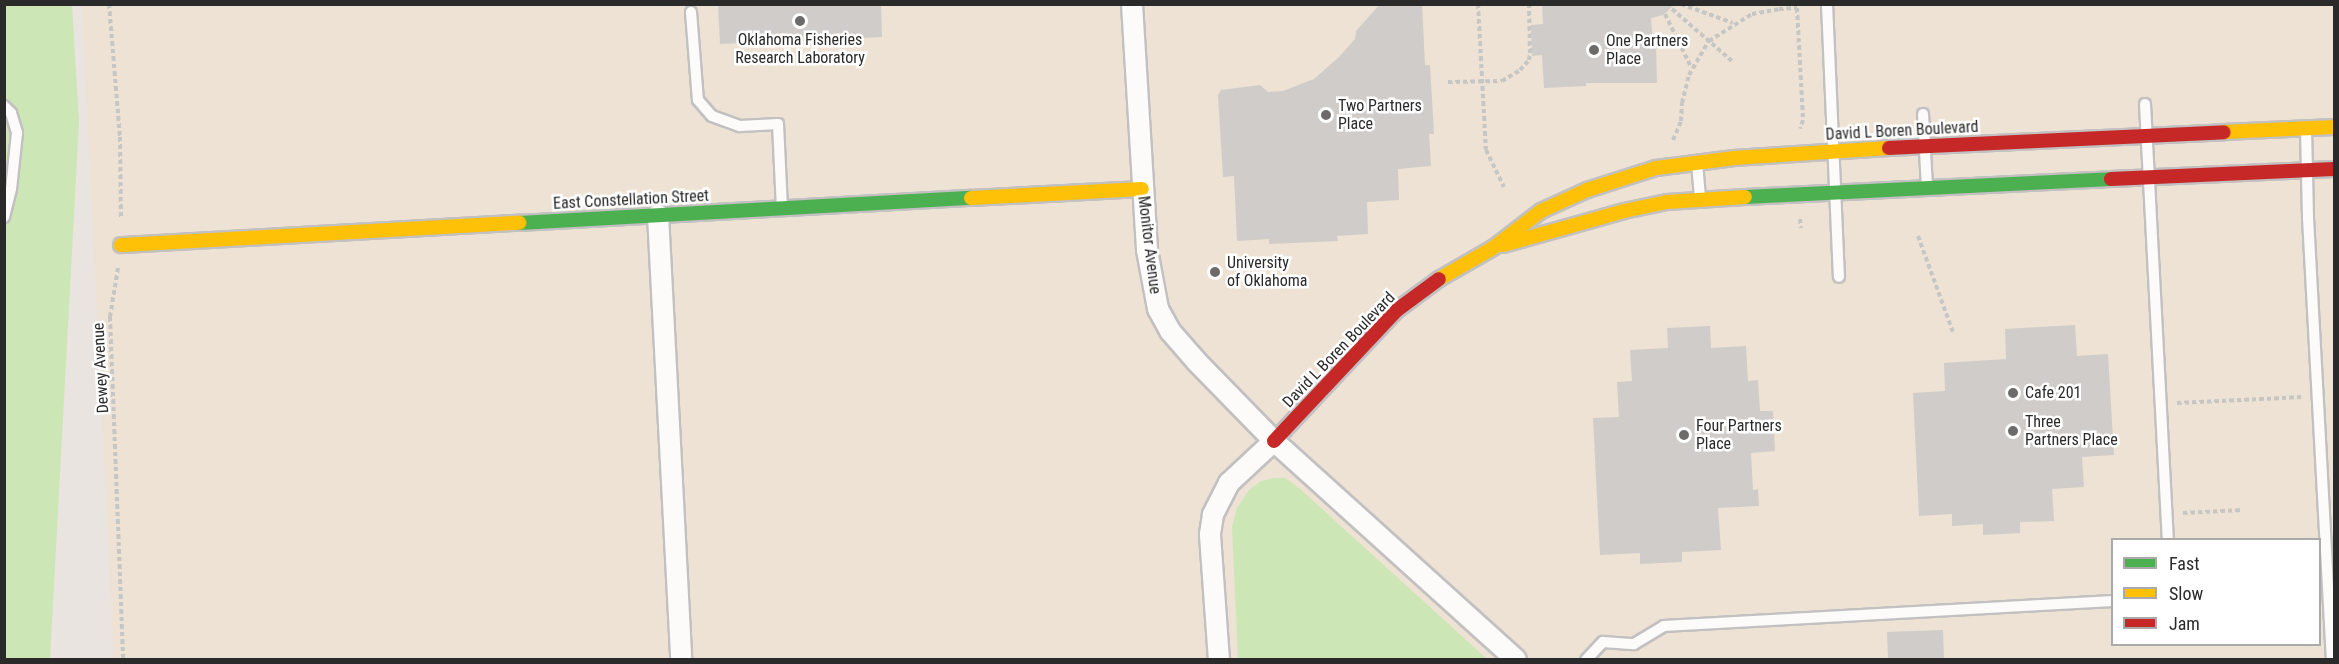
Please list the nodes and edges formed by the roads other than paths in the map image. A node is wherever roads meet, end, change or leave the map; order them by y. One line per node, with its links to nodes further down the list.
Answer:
1 (1131, 4): 17 (street, Monitor Avenue)
2 (1827, 4): 11 (lane)
3 (692, 12): 20 (lane)
4 (2145, 104): 9 (lane)
5 (4, 106): 22 (lane)
6 (1923, 114): 10 (lane)
7 (2334, 127): 8 (street, David L Boren Boulevard)
8 (2306, 129): 9 (street, David L Boren Boulevard); 14 (lane)
9 (2147, 136): 10 (street, David L Boren Boulevard); 15 (lane)
10 (1926, 147): 11 (street, David L Boren Boulevard); 16 (lane)
11 (1834, 151): 12 (street, David L Boren Boulevard); 18 (lane)
12 (1697, 162): 19 (lane); 24 (street, David L Boren Boulevard)
13 (2334, 169): 14 (street, David L Boren Boulevard)
14 (2308, 170): 15 (street, David L Boren Boulevard); 28 (lane)
15 (2149, 178): 16 (street, David L Boren Boulevard); 27 (lane)
16 (1927, 188): 18 (street, David L Boren Boulevard)
17 (1142, 189): 20 (street, East Constellation Street); 26 (street, Monitor Avenue)
18 (1834, 192): 19 (street, David L Boren Boulevard); 25 (lane)
19 (1700, 200): 24 (street, David L Boren Boulevard)
20 (782, 209): 21 (street, East Constellation Street)
21 (658, 215): 23 (street, East Constellation Street); 30 (street)
22 (4, 217)
23 (121, 245)
24 (1493, 248): 26 (street, David L Boren Boulevard)
25 (1839, 277)
26 (1274, 441): 31 (street); 32 (street, Monitor Avenue)
27 (2168, 538)
28 (2328, 590): 34 (lane)
29 (2111, 601): 33 (lane)
30 (681, 660)
31 (1219, 660)
32 (1516, 660)
33 (1586, 660)
34 (2332, 660)

